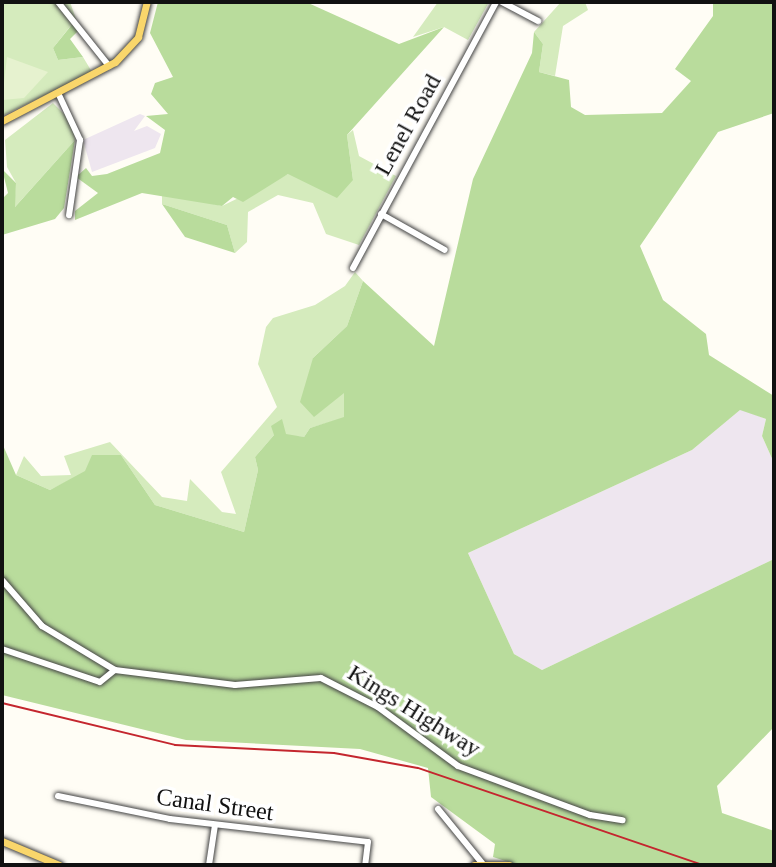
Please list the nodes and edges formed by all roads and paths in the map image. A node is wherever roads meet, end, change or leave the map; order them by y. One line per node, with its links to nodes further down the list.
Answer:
1 (58, 2): 6 (street)
2 (147, 2): 6 (main road)
3 (496, 2): 9 (street, Lenel Road)
4 (502, 2): 5 (street)
5 (538, 21)
6 (109, 66): 7 (main road)
7 (59, 95): 8 (main road); 10 (street)
8 (2, 121)
9 (381, 214): 11 (street); 12 (street, Lenel Road)
10 (69, 215)
11 (445, 250)
12 (353, 268)
13 (2, 580): 15 (street, Kings Highway)
14 (2, 649): 15 (street)
15 (115, 670): 18 (street, Kings Highway)
16 (58, 796): 19 (street, Canal Street)
17 (438, 809): 21 (street)
18 (623, 820)
19 (215, 825): 23 (street); 24 (street, Canal Street)
20 (2, 841): 22 (main road)
21 (478, 864): 25 (main road)
22 (59, 865)
23 (209, 865)
24 (365, 865)
25 (509, 865)

